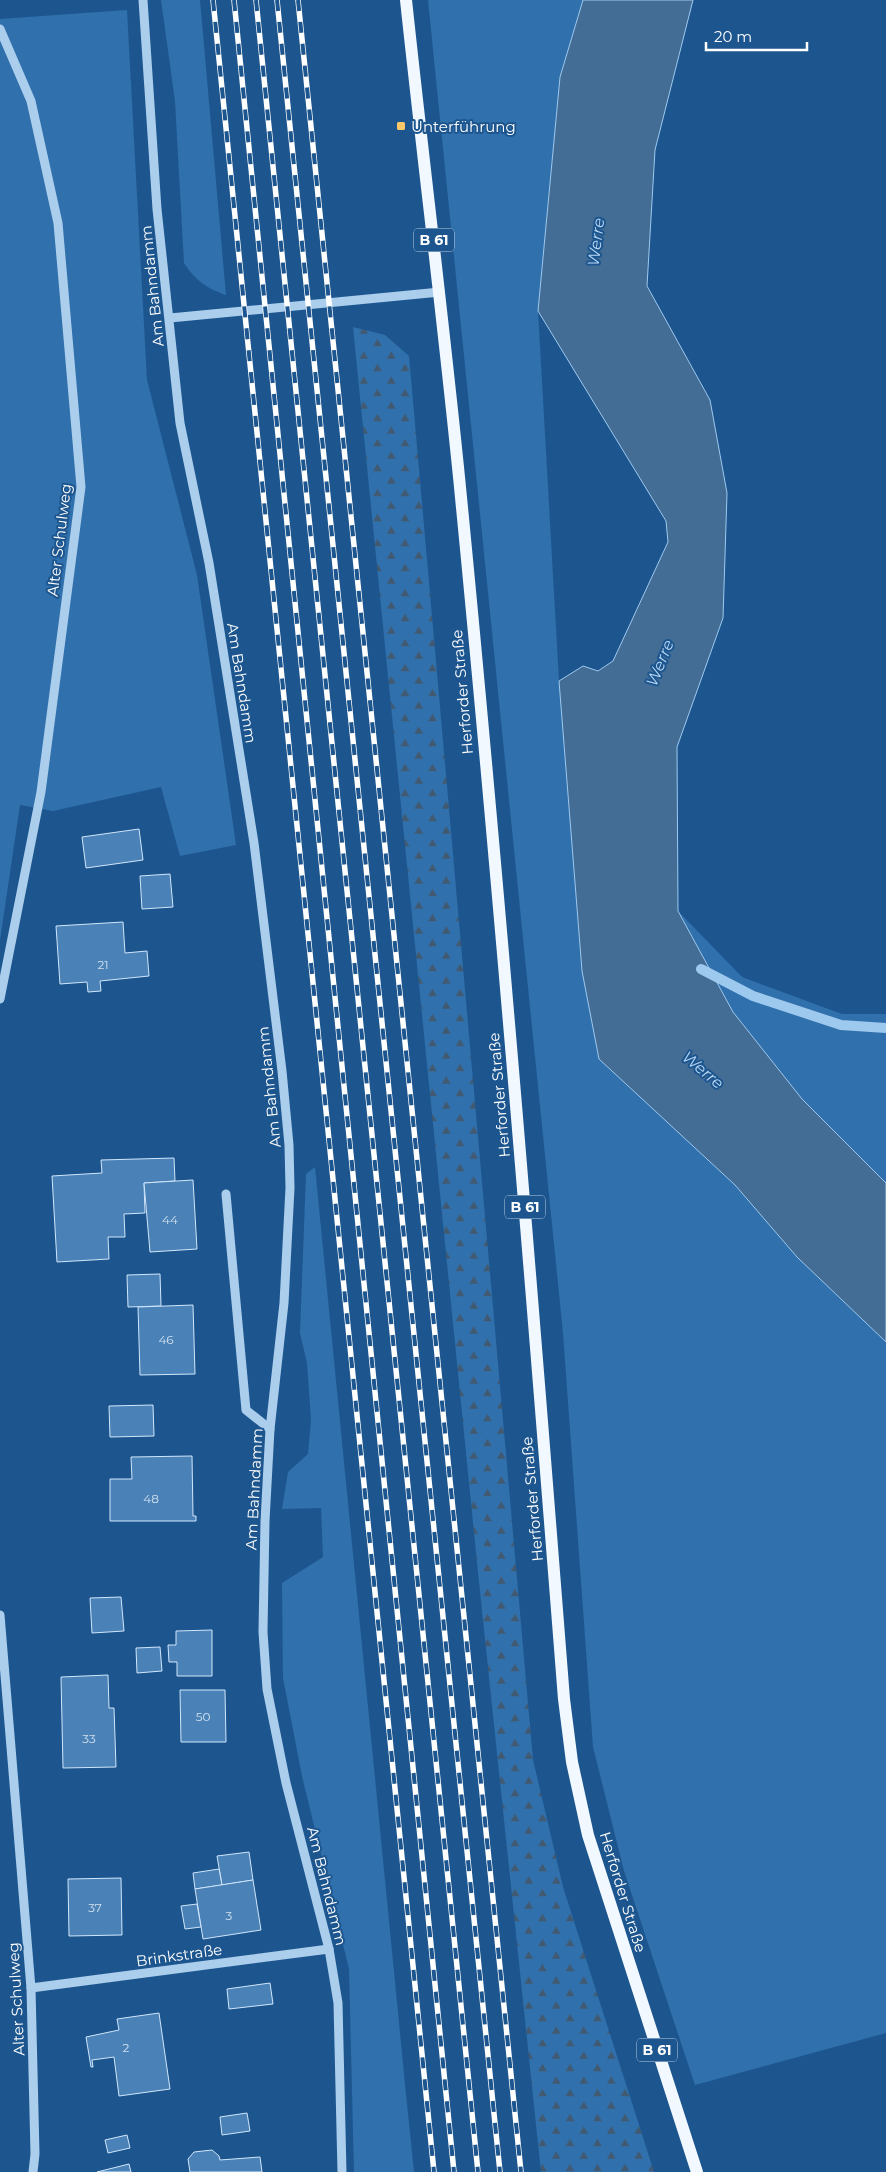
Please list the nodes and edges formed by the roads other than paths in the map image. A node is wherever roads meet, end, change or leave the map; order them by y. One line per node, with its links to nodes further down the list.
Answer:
1 (143, 0): 5 (street, Am Bahndamm)
2 (406, 0): 4 (main road, Herforder Straße / B 61)
3 (0, 29): 6 (street, Alter Schulweg)
4 (440, 292): 5 (street); 14 (main road, Herforder Straße / B 61)
5 (170, 318): 8 (street, Am Bahndamm)
6 (0, 999)
7 (226, 1194): 8 (street)
8 (270, 1429): 10 (street, Am Bahndamm)
9 (0, 1615): 11 (street, Alter Schulweg)
10 (329, 1949): 11 (street, Brinkstraße); 13 (street, Am Bahndamm)
11 (32, 1988): 12 (street, Alter Schulweg)
12 (33, 2172)
13 (342, 2172)
14 (697, 2172)

